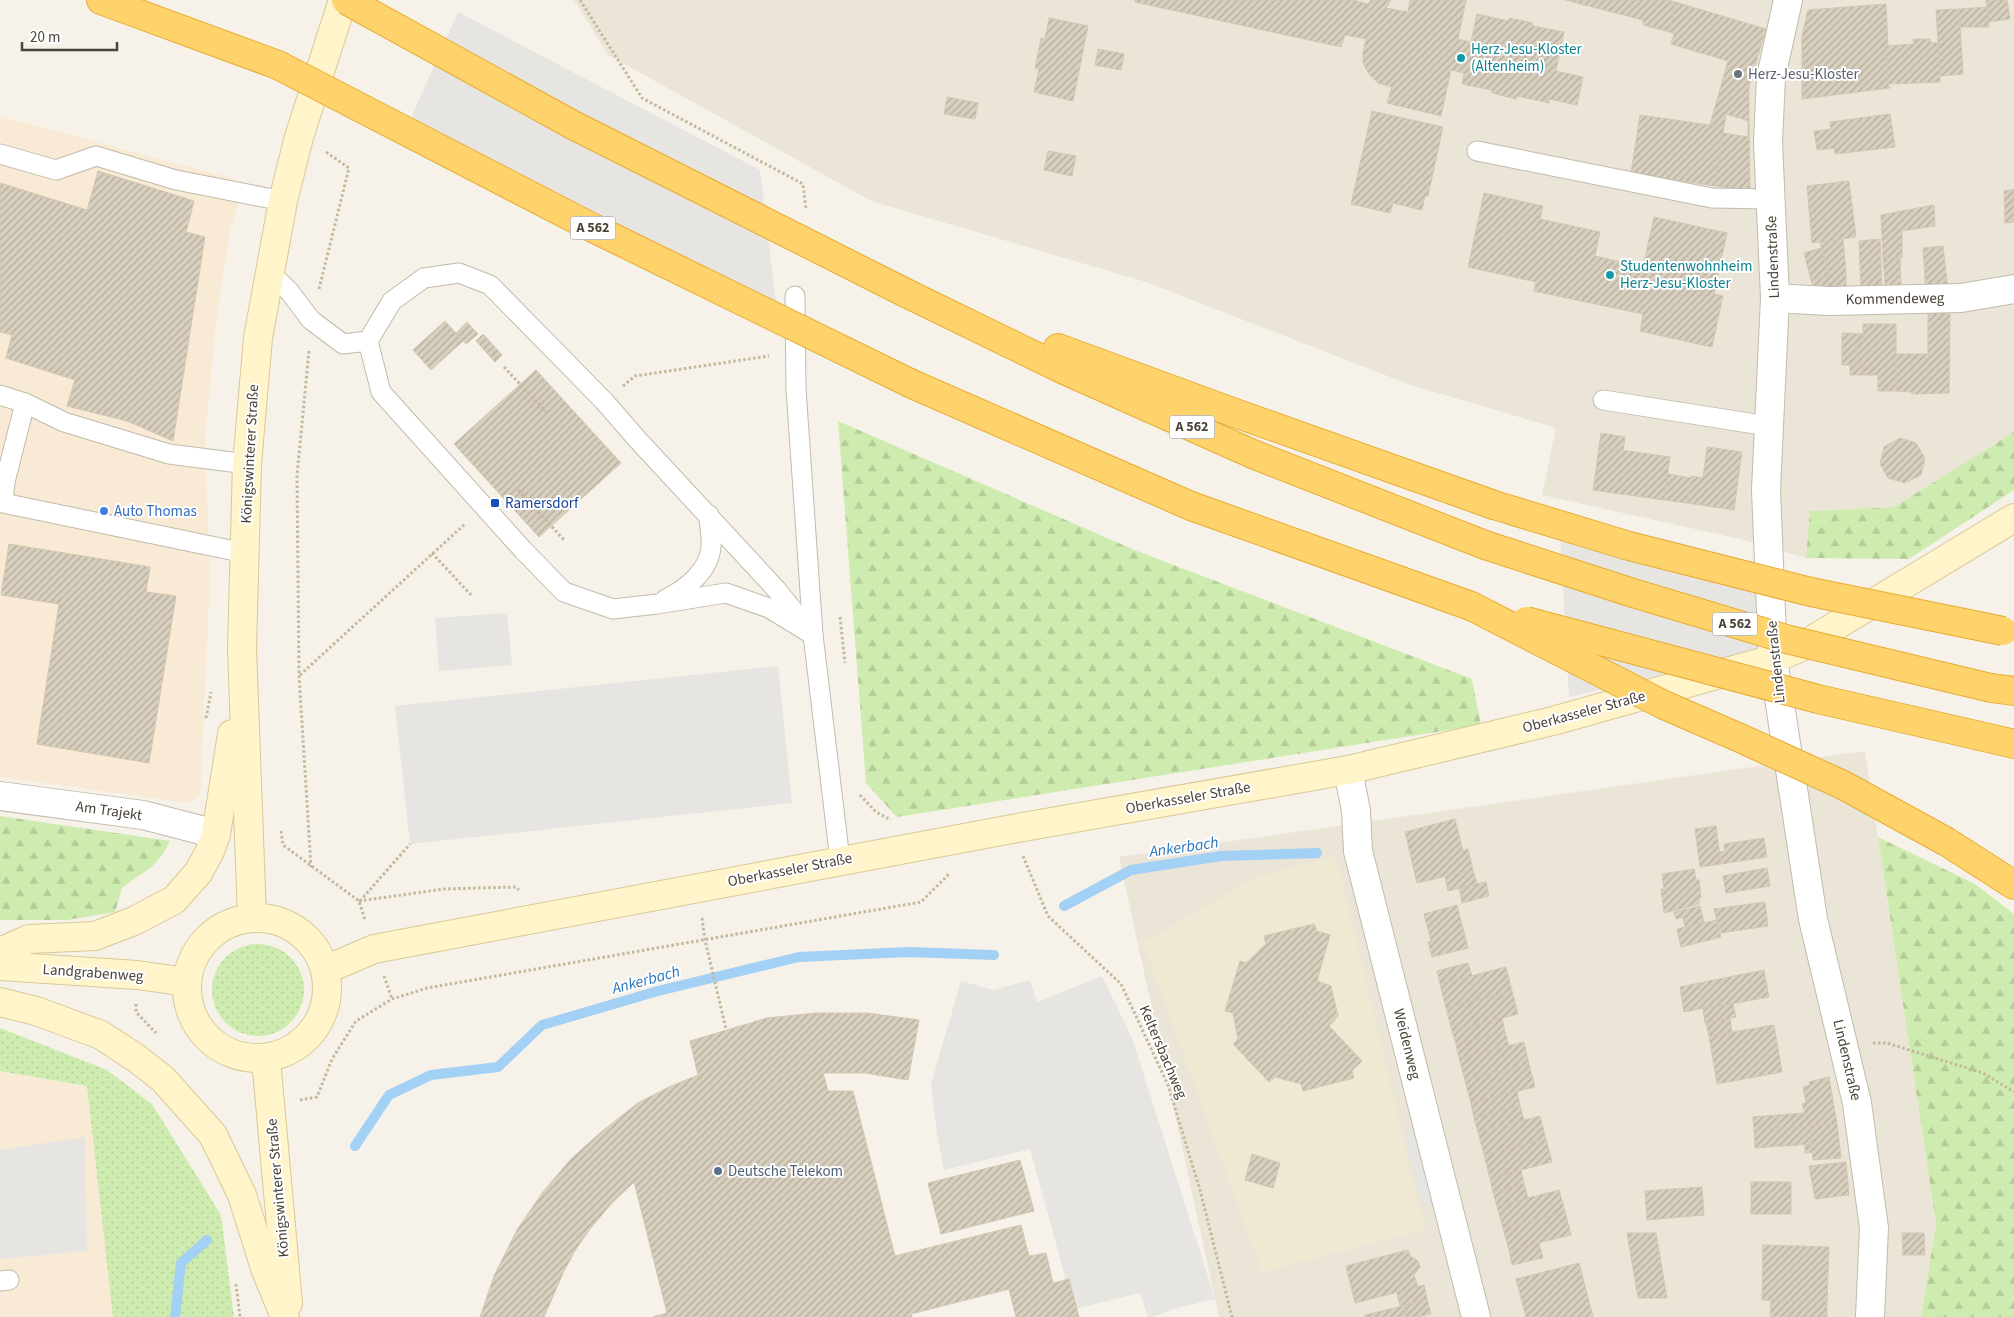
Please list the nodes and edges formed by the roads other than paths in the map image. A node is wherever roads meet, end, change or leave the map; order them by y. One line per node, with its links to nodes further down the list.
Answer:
1 (101, 0): 23 (highway, A 562, bridge)
2 (344, 0): 7 (main road, Königswinterer Straße); 10 (highway, A 562, bridge)
3 (1788, 0): 6 (street, Lindenstraße)
4 (1477, 151): 6 (lane)
5 (0, 154): 7 (lane)
6 (1771, 199): 12 (street, Lindenstraße)
7 (283, 201): 8 (main road, Königswinterer Straße)
8 (271, 274): 13 (lane); 18 (main road, Königswinterer Straße)
9 (2014, 289): 12 (street, Kommendeweg)
10 (906, 292): 24 (highway, bridge); 28 (highway, A 562, bridge)
11 (795, 296): 25 (lane)
12 (1775, 298): 17 (street, Lindenstraße)
13 (368, 341): 19 (lane); 22 (lane)
14 (0, 395): 16 (lane)
15 (1603, 400): 17 (lane)
16 (25, 403): 18 (lane); 21 (lane)
17 (1768, 426): 26 (street, Lindenstraße)
18 (248, 464): 21 (main road, Königswinterer Straße)
19 (708, 515): 22 (lane); 25 (lane)
20 (2014, 518): 26 (main road, Oberkasseler Straße)
21 (245, 553): 27 (main road, Königswinterer Straße)
22 (657, 604): 25 (lane)
23 (1471, 606): 29 (highway, A 562, bridge); 34 (highway, bridge)
24 (2008, 632)
25 (813, 635): 33 (lane)
26 (1773, 659): 30 (main road, Oberkasseler Straße); 44 (street, Lindenstraße)
27 (242, 678): 32 (main road); 35 (main road, Königswinterer Straße)
28 (2002, 690)
29 (2014, 744)
30 (1348, 770): 33 (main road, Oberkasseler Straße); 43 (street, Weidenweg)
31 (0, 796): 32 (street, Am Trajekt)
32 (216, 834): 36 (main road)
33 (840, 860): 38 (main road, Oberkasseler Straße)
34 (2014, 885)
35 (252, 918): 38 (main road); 39 (main road)
36 (0, 952)
37 (0, 966): 39 (main road, Landgrabenweg)
38 (325, 970): 41 (main road)
39 (187, 982): 41 (main road)
40 (0, 1002): 42 (main road)
41 (266, 1058): 42 (main road, Königswinterer Straße)
42 (287, 1317)
43 (1476, 1317)
44 (1870, 1317)

